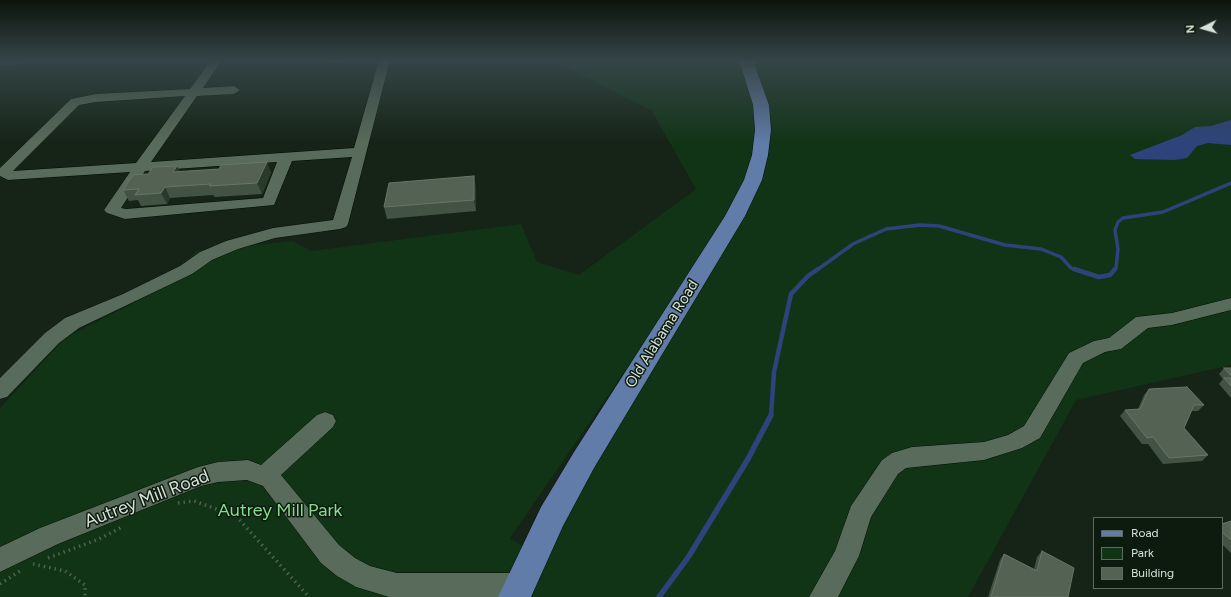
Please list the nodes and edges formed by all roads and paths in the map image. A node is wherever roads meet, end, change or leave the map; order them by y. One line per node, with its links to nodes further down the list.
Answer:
1 (198, 88): 5 (street)
2 (377, 88): 6 (street)
3 (755, 88): 18 (main road, Old Alabama Road)
4 (234, 90): 5 (street)
5 (195, 92): 8 (street); 8 (street)
6 (359, 152): 7 (street); 10 (street)
7 (286, 157): 8 (street); 8 (street)
8 (140, 167)
9 (1231, 304): 21 (street)
10 (0, 391)
11 (325, 421): 12 (street)
12 (264, 476): 15 (street, Autrey Mill Road); 18 (street, Autrey Mill Road)
13 (175, 504): 20 (path)
14 (127, 524): 16 (path)
15 (0, 560)
16 (32, 563): 17 (path); 19 (path)
17 (0, 584)
18 (516, 592)
19 (85, 597)
20 (309, 597)
21 (822, 597)

